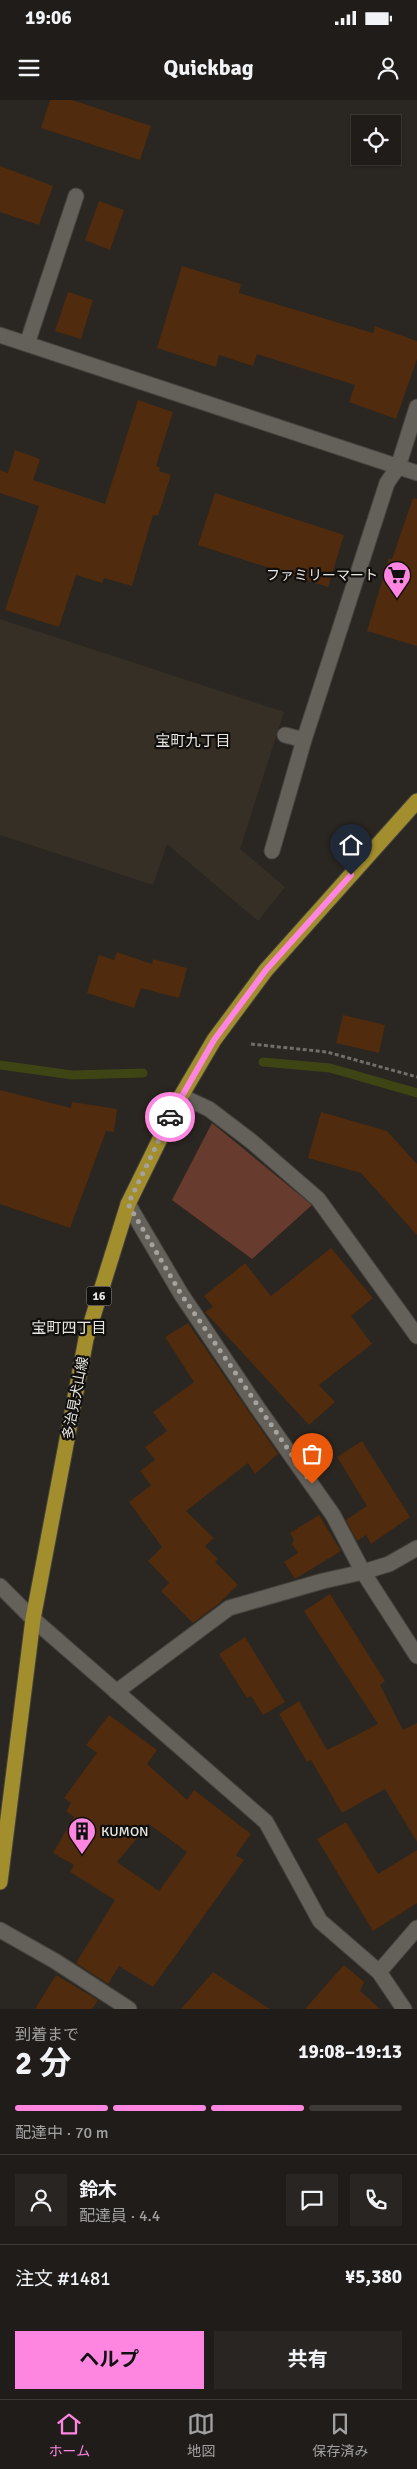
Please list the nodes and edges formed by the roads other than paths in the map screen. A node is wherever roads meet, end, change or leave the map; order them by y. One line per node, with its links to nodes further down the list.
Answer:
1 (76, 196): 3 (street)
2 (0, 335): 3 (street)
3 (27, 344): 5 (street)
4 (417, 407): 5 (street)
5 (398, 467): 6 (street); 8 (street)
6 (417, 473)
7 (285, 735): 8 (street)
8 (304, 740): 10 (street)
9 (417, 801): 11 (main road, 多治見犬山線 / 16)
10 (272, 851)
11 (181, 1096): 12 (main road, 多治見犬山線 / 16); 13 (street)
12 (128, 1204): 15 (street); 17 (main road, 多治見犬山線 / 16)
13 (417, 1336)
14 (417, 1548): 15 (street)
15 (363, 1572): 18 (street); 19 (street)
16 (0, 1586): 17 (street)
17 (33, 1619): 19 (street); 20 (main road, 多治見犬山線 / 16)
18 (417, 1656)
19 (116, 1692): 23 (street)
20 (0, 1882)
21 (417, 1928): 23 (street)
22 (0, 1930): 24 (street)
23 (379, 1972): 25 (street)
24 (129, 2009)
25 (404, 2009)

